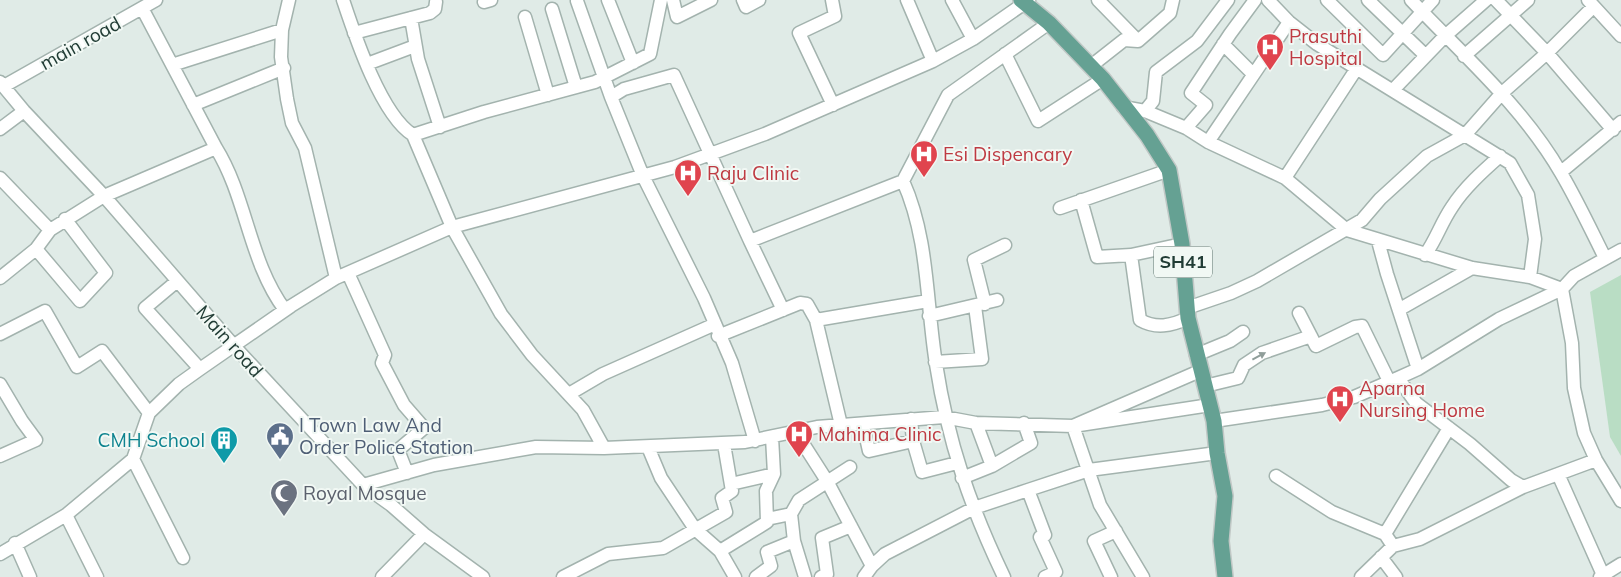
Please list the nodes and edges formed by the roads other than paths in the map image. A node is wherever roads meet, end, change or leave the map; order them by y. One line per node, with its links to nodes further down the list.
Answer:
1 (156, 0): 29 (street, main road)
2 (290, 0): 37 (street)
3 (343, 0): 38 (street)
4 (608, 0): 51 (street)
5 (662, 0): 51 (street)
6 (673, 0): 7 (street)
7 (710, 0)
8 (743, 0): 9 (street)
9 (759, 0)
10 (832, 0): 67 (street)
11 (908, 0): 50 (street)
12 (952, 0): 42 (street)
13 (1098, 0): 43 (street)
14 (1172, 0): 43 (street)
15 (1228, 0): 70 (street)
16 (1255, 0): 44 (street)
17 (1327, 0): 39 (street)
18 (1368, 0): 39 (street)
19 (1411, 0): 31 (street)
20 (1433, 0): 31 (street)
21 (1486, 0): 40 (street)
22 (1496, 0): 32 (street)
23 (1528, 0): 32 (street)
24 (577, 1): 58 (street)
25 (436, 2): 34 (street)
26 (1025, 2): 36 (main road, SH41); 42 (street)
27 (1274, 2): 35 (street)
28 (1591, 3): 41 (street); 46 (street)
29 (142, 8): 53 (street); 60 (street, main road)
30 (552, 9): 61 (street)
31 (1422, 12): 39 (street); 40 (street)
32 (1510, 16): 46 (street); 49 (street)
33 (525, 17): 64 (street)
34 (411, 18): 38 (street); 45 (street)
35 (1289, 22): 56 (street); 57 (street)
36 (1049, 23): 47 (street); 54 (main road, SH41)
37 (282, 30): 53 (street); 55 (street)
38 (354, 33): 52 (street)
39 (1402, 34): 48 (street)
40 (1445, 36): 48 (street); 49 (street)
41 (1621, 36)
42 (973, 39): 50 (street)
43 (1138, 41): 54 (street)
44 (1223, 44): 57 (street); 73 (street)
45 (415, 46): 52 (street); 71 (street)
46 (1547, 53): 63 (street); 72 (street)
47 (1005, 54): 59 (street); 86 (street)
48 (1425, 55): 62 (street)
49 (1464, 56): 63 (street)
50 (933, 61): 67 (street)
51 (633, 63): 58 (street)
52 (367, 64): 75 (street)
53 (172, 65): 66 (street)
54 (1091, 66): 59 (main road, SH41)
55 (284, 68): 66 (street); 104 (street)
56 (1357, 68): 62 (street); 85 (street)
57 (1252, 74): 77 (street)
58 (603, 78): 61 (street); 65 (street)
59 (1103, 79): 68 (main road, SH41)
60 (2, 84): 69 (street, Main road)
61 (576, 87): 64 (street)
62 (1393, 90): 76 (street)
63 (1502, 93): 76 (street); 82 (street)
64 (548, 95): 71 (street)
65 (611, 97): 79 (street); 83 (street)
66 (193, 105): 78 (street)
67 (833, 105): 79 (street)
68 (1123, 107): 70 (street); 81 (main road, SH41)
69 (24, 111): 74 (street); 87 (street, Main road)
70 (1144, 111): 73 (street)
71 (440, 126): 75 (street)
72 (1617, 126): 82 (street)
73 (1186, 128): 77 (street)
74 (0, 129)
75 (414, 135): 91 (street)
76 (1465, 135): 80 (street); 93 (street)
77 (1208, 142): 85 (street)
78 (216, 148): 87 (street); 112 (street)
79 (709, 156): 83 (street); 94 (street)
80 (1500, 156): 101 (street); 105 (street)
81 (1169, 170): 88 (street); 96 (main road, SH41)
82 (1561, 172): 102 (street)
83 (643, 176): 91 (street); 118 (street)
84 (0, 178): 92 (street)
85 (1285, 178): 93 (street)
86 (903, 181): 94 (street); 109 (street)
87 (104, 196): 90 (street); 107 (street, Main road)
88 (1081, 200): 89 (street); 100 (street)
89 (1060, 208)
90 (65, 219): 92 (street); 98 (street)
91 (452, 227): 104 (street); 131 (street)
92 (50, 230): 98 (street)
93 (1347, 230): 95 (street); 114 (street)
94 (750, 241): 113 (street)
95 (1378, 241): 101 (street); 111 (street)
96 (1182, 244): 100 (street); 114 (main road, SH41)
97 (1004, 245): 110 (street)
98 (36, 249): 106 (street)
99 (1621, 250): 102 (street)
100 (1132, 255): 114 (street)
101 (1425, 255): 103 (street)
102 (1605, 258): 108 (street)
103 (1472, 268): 105 (street); 111 (street)
104 (342, 276): 112 (street); 159 (street)
105 (1530, 277): 108 (street)
106 (0, 278)
107 (176, 282): 122 (street, Main road); 125 (street)
108 (1562, 289): 126 (street); 154 (street)
109 (928, 301): 116 (street); 117 (street)
110 (986, 303): 116 (street); 124 (street)
111 (1400, 309): 126 (street)
112 (285, 310): 122 (street)
113 (784, 310): 117 (street); 118 (street)
114 (1187, 313): 123 (main road, SH41)
115 (1300, 313): 121 (street)
116 (929, 316): 124 (street)
117 (816, 320): 141 (street)
118 (716, 330): 131 (street); 146 (street)
119 (1243, 332): 123 (street)
120 (0, 334): 134 (street)
121 (1311, 336): 128 (street); 130 (street, one-way to 121)
122 (234, 346): 125 (street); 166 (street, Main road)
123 (1196, 355): 127 (main road, SH41)
124 (935, 362): 135 (street)
125 (200, 369): 134 (street)
126 (1418, 369): 128 (street)
127 (1202, 370): 130 (main road, SH41); 142 (street)
128 (1394, 380): 137 (street); 143 (street)
129 (0, 384): 132 (street)
130 (1205, 386): 133 (main road, SH41)
131 (569, 394): 150 (street)
132 (4, 401): 152 (street)
133 (1210, 405): 137 (main road, SH41); 142 (street)
134 (149, 413): 153 (street)
135 (944, 417): 136 (street); 138 (street); 155 (street)
136 (911, 419): 140 (street); 147 (street)
137 (1214, 421): 151 (main road, SH41)
138 (976, 423): 139 (street); 156 (street)
139 (1024, 423): 142 (street); 156 (street)
140 (863, 424): 141 (street); 147 (street)
141 (841, 425): 144 (street)
142 (1073, 426): 158 (street)
143 (1450, 428): 167 (street); 178 (street)
144 (795, 431): 145 (street); 164 (street)
145 (772, 437): 146 (street); 160 (street)
146 (755, 441): 148 (street)
147 (913, 441): 155 (street)
148 (724, 444): 149 (street); 165 (street)
149 (648, 447): 150 (street); 175 (street)
150 (604, 448): 159 (street)
151 (1217, 453): 158 (street); 202 (main road, SH41)
152 (0, 456)
153 (133, 459): 172 (street); 185 (street)
154 (1596, 460): 161 (street); 169 (street)
155 (957, 463): 163 (street)
156 (992, 466): 163 (street)
157 (850, 467): 164 (street)
158 (1089, 470): 168 (street); 176 (street)
159 (407, 473): 166 (street)
160 (774, 474): 165 (street); 173 (street)
161 (1558, 474): 167 (street); 189 (street)
162 (1276, 476): 178 (street)
163 (962, 478): 170 (street)
164 (828, 481): 171 (street); 174 (street)
165 (731, 484): 175 (street)
166 (363, 485): 177 (street, Main road)
167 (1524, 486): 181 (street)
168 (1028, 490): 170 (street); 188 (street)
169 (1621, 501)
170 (974, 508): 187 (street); 199 (street)
171 (791, 514): 173 (street); 179 (street)
172 (66, 515): 180 (street); 191 (street)
173 (767, 519): 182 (street)
174 (851, 526): 187 (street); 198 (street)
175 (695, 529): 182 (street); 194 (street)
176 (1116, 531): 200 (street); 201 (street)
177 (424, 534): 192 (street); 193 (street, Main road)
178 (1385, 534): 181 (street)
179 (794, 541): 196 (street); 197 (street)
180 (15, 543): 183 (street); 190 (street)
181 (1394, 546): 184 (street)
182 (720, 551): 195 (street)
183 (0, 554)
184 (1381, 556): 203 (street); 204 (street)
185 (183, 558)
186 (1621, 564): 189 (street)
187 (868, 572)
188 (1053, 575)
189 (1601, 576)
190 (30, 577)
191 (97, 577)
192 (382, 577)
193 (483, 577)
194 (563, 577)
195 (735, 577)
196 (756, 577)
197 (805, 577)
198 (821, 577)
199 (1004, 577)
200 (1111, 577)
201 (1143, 577)
202 (1225, 577)
203 (1361, 577)
204 (1396, 577)

